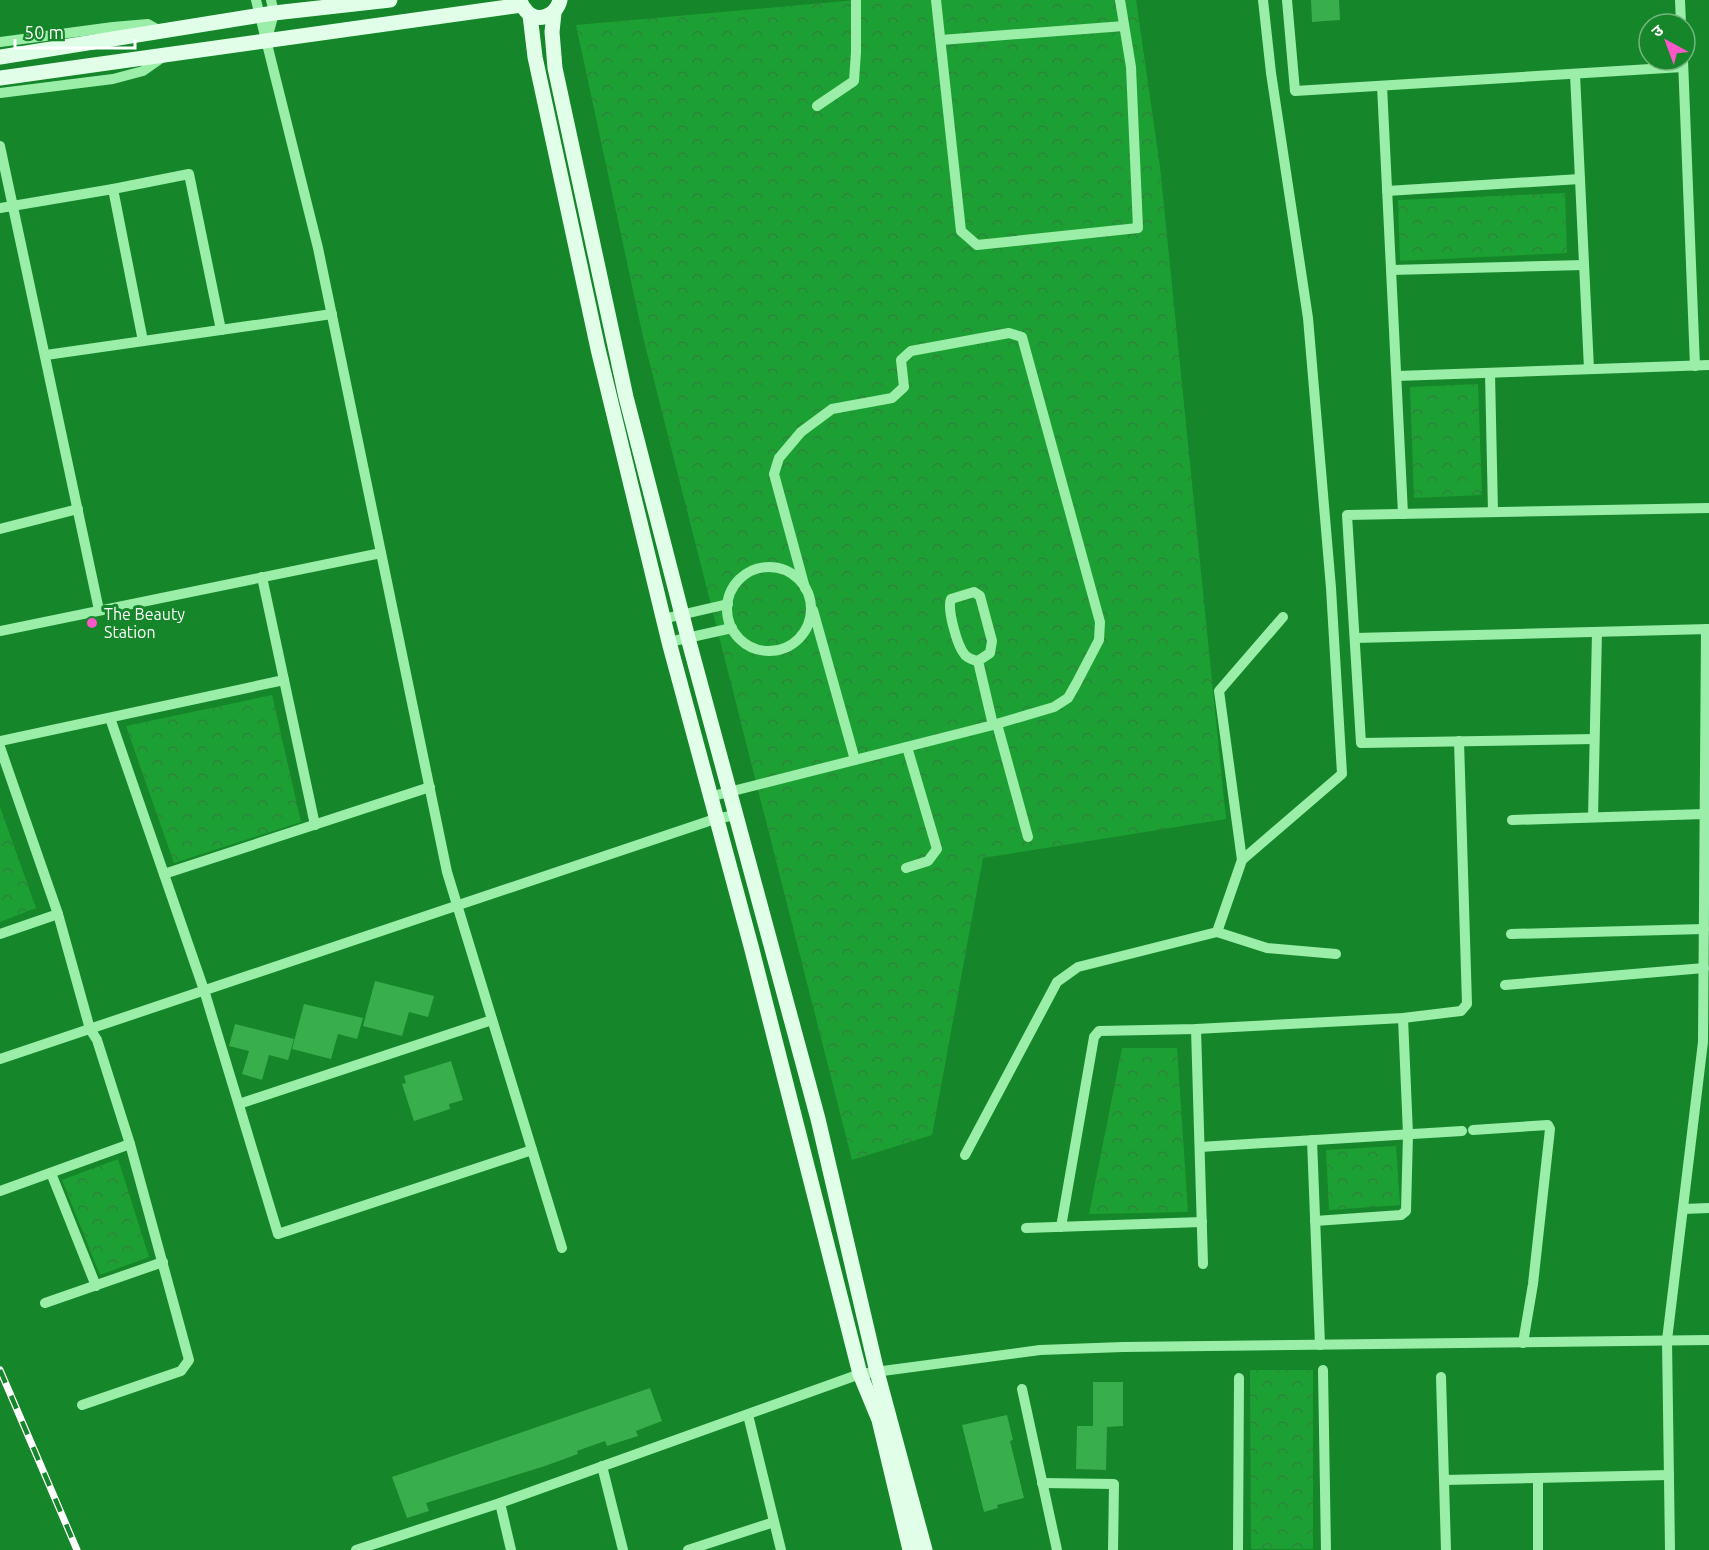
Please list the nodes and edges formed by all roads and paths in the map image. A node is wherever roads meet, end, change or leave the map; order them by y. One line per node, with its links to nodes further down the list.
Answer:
1 (256, 0): 10 (street)
2 (390, 0): 10 (main road)
3 (856, 0): 24 (street)
4 (936, 0): 14 (street)
5 (1120, 0): 11 (street)
6 (1263, 0): 83 (street)
7 (1287, 0): 22 (street)
8 (524, 6): 9 (main road); 13 (main road); 55 (main road)
9 (557, 7): 53 (main road)
10 (268, 9): 12 (main road); 13 (street)
11 (1125, 26): 14 (street); 14 (street)
12 (162, 32): 15 (street); 17 (main road)
13 (267, 40): 16 (main road); 33 (street)
14 (941, 40)
15 (0, 42)
16 (166, 55): 21 (main road); 23 (street)
17 (0, 57)
18 (1637, 68): 20 (street)
19 (1683, 72): 38 (street)
20 (1575, 74): 22 (street); 26 (street)
21 (0, 78)
22 (1382, 86): 28 (street)
23 (0, 93)
24 (817, 106)
25 (0, 146): 29 (street)
26 (1580, 179): 28 (street); 31 (street)
27 (113, 189): 29 (street); 34 (street); 35 (street)
28 (1387, 191): 32 (street)
29 (14, 206): 30 (street); 36 (street)
30 (0, 208)
31 (1584, 264): 32 (street); 39 (street)
32 (1392, 270): 41 (street)
33 (332, 314): 34 (street); 47 (street)
34 (221, 330): 35 (street)
35 (143, 341): 36 (street)
36 (45, 355): 43 (street)
37 (1709, 365): 38 (street)
38 (1695, 366): 39 (street)
39 (1589, 369): 40 (street)
40 (1491, 373): 41 (street); 44 (street)
41 (1397, 376): 45 (street)
42 (1709, 508): 44 (street)
43 (78, 509): 46 (street); 52 (street)
44 (1493, 512): 45 (street)
45 (1404, 514): 61 (street)
46 (0, 529)
47 (381, 553): 48 (street); 73 (street)
48 (262, 577): 52 (street); 64 (street)
49 (805, 588): 50 (street); 51 (street); 66 (street)
50 (810, 601): 56 (street); 72 (street)
51 (728, 604): 53 (street); 56 (street)
52 (99, 610): 58 (street)
53 (682, 615): 55 (street); 60 (main road)
54 (1283, 618): 83 (street)
55 (663, 619): 62 (main road)
56 (732, 628): 60 (street)
57 (1707, 629): 59 (street); 76 (street)
58 (0, 631)
59 (1597, 632): 61 (street); 67 (street)
60 (688, 638): 62 (street); 74 (main road)
61 (1355, 638): 69 (street)
62 (669, 642): 75 (main road)
63 (978, 661): 63 (street); 66 (street)
64 (284, 680): 65 (street); 81 (street)
65 (110, 718): 68 (street); 85 (street)
66 (995, 725): 71 (street); 82 (street)
67 (1594, 739): 69 (street); 78 (street)
68 (0, 741)
69 (1459, 741): 96 (street)
70 (0, 747): 87 (street)
71 (907, 747): 72 (street); 84 (street)
72 (855, 760): 74 (street)
73 (430, 787): 81 (street); 86 (street)
74 (730, 792): 75 (street); 77 (main road)
75 (709, 797): 79 (main road)
76 (1704, 814): 78 (street); 91 (street)
77 (736, 815): 79 (street); 127 (main road)
78 (1593, 817): 80 (street)
79 (716, 819): 86 (street); 128 (main road)
80 (1512, 820)
81 (315, 825): 85 (street)
82 (1028, 837)
83 (1242, 860): 88 (street)
84 (906, 868)
85 (164, 874): 95 (street)
86 (458, 906): 95 (street); 97 (street)
87 (58, 914): 89 (street); 98 (street)
88 (1217, 932): 92 (street); 108 (street)
89 (0, 934)
90 (1510, 934): 91 (street)
91 (1705, 936): 93 (street)
92 (1336, 954)
93 (1704, 968): 94 (street); 101 (street)
94 (1505, 986)
95 (204, 990): 98 (street); 102 (street)
96 (1403, 1018): 99 (street); 103 (street)
97 (492, 1020): 102 (street); 107 (street)
98 (90, 1029): 100 (street); 105 (street)
99 (1196, 1029): 106 (street); 115 (street)
100 (0, 1059)
101 (1704, 1071): 112 (street)
102 (239, 1104): 107 (street)
103 (1408, 1134): 104 (street); 113 (street); 124 (street)
104 (1311, 1140): 106 (street); 113 (street)
105 (130, 1144): 109 (street); 118 (street)
106 (1200, 1147): 114 (street)
107 (532, 1150): 117 (street)
108 (966, 1155)
109 (51, 1173): 110 (street); 120 (street)
110 (0, 1191)
111 (1709, 1208): 112 (street)
112 (1683, 1209): 122 (street)
113 (1315, 1221): 125 (street)
114 (1202, 1222): 115 (street); 119 (street)
115 (1061, 1227): 116 (street)
116 (1026, 1228)
117 (562, 1248)
118 (164, 1262): 120 (street); 132 (street)
119 (1203, 1264)
120 (96, 1286): 121 (street)
121 (45, 1303)
122 (1667, 1340): 123 (street); 124 (street); 135 (street)
123 (1709, 1340)
124 (1523, 1343): 125 (street)
125 (1320, 1345): 127 (street)
126 (1323, 1370): 153 (street)
127 (877, 1372): 128 (street); 149 (main road)
128 (860, 1374): 133 (street); 148 (main road)
129 (1441, 1377): 137 (street)
130 (1239, 1378): 152 (street)
131 (1022, 1389): 138 (street)
132 (82, 1405)
133 (748, 1415): 134 (street); 140 (street)
134 (602, 1466): 139 (street); 145 (street)
135 (1669, 1475): 136 (street); 156 (street)
136 (1538, 1478): 137 (street); 155 (street)
137 (1444, 1480): 154 (street)
138 (1042, 1483): 150 (street); 151 (street)
139 (500, 1503): 141 (street); 144 (street)
140 (774, 1522): 146 (street); 147 (street)
141 (393, 1538): 142 (street); 143 (street)
142 (356, 1550)
143 (396, 1550)
144 (511, 1550)
145 (623, 1550)
146 (687, 1550)
147 (781, 1550)
148 (910, 1550)
149 (925, 1550)
150 (1057, 1550)
151 (1113, 1550)
152 (1238, 1550)
153 (1326, 1550)
154 (1446, 1550)
155 (1538, 1550)
156 (1670, 1550)

